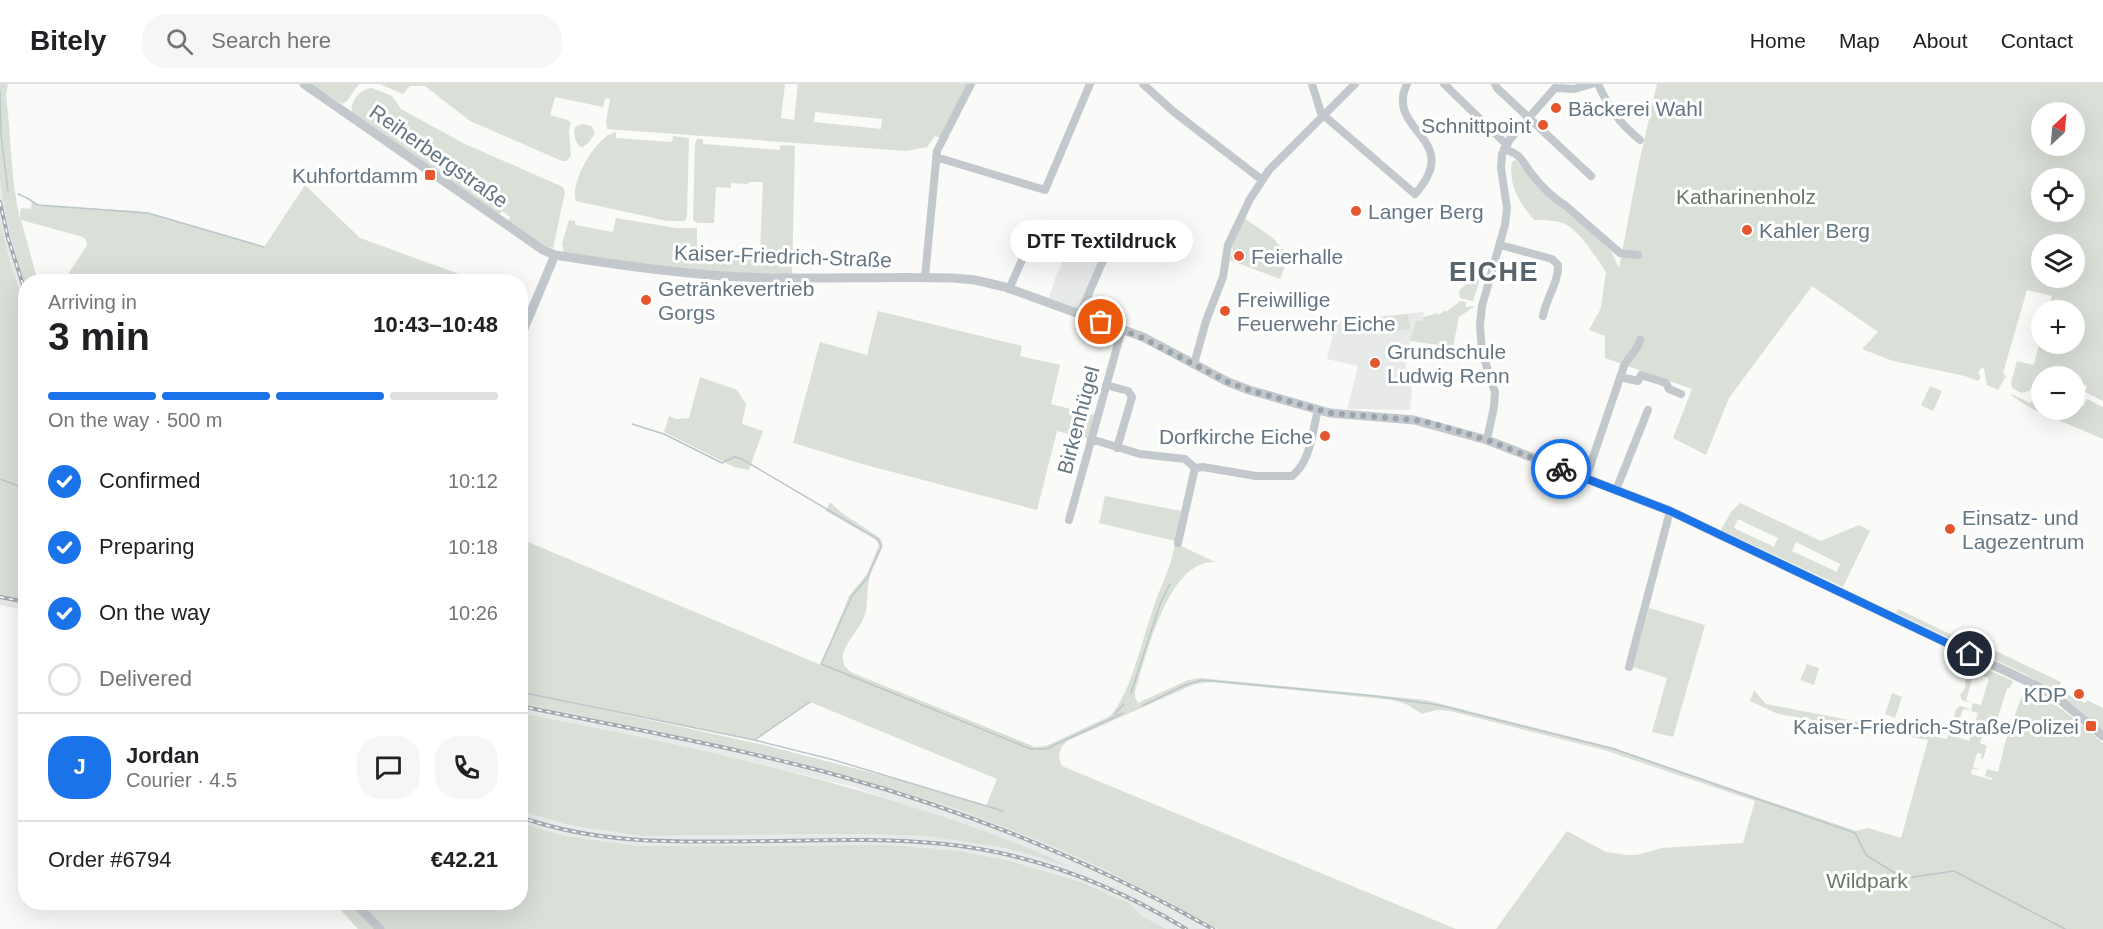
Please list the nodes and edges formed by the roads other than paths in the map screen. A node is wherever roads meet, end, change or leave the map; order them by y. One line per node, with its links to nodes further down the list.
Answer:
1 (304, 84): 23 (street, Reiherbergstraße)
2 (971, 84): 17 (street)
3 (1090, 84): 17 (street)
4 (1143, 84): 19 (street)
5 (1312, 84): 13 (street)
6 (1354, 84): 13 (street)
7 (1407, 84): 13 (street)
8 (1444, 84): 16 (street)
9 (1495, 84): 14 (street)
10 (1592, 84): 12 (street)
11 (1598, 84): 15 (street)
12 (1555, 86): 14 (street)
13 (1323, 115): 19 (street)
14 (1528, 119): 16 (street); 18 (street)
15 (1640, 140)
16 (1505, 146): 22 (street); 24 (street)
17 (936, 157): 25 (street)
18 (1591, 176)
19 (1262, 180): 32 (street)
20 (1116, 230): 27 (street)
21 (1031, 240): 26 (street)
22 (1500, 245): 28 (street); 39 (street)
23 (555, 255): 25 (street, Kaiser-Friedrich-Straße); 29 (street)
24 (1638, 255)
25 (925, 277): 26 (street, Kaiser-Friedrich-Straße)
26 (1010, 289): 27 (street, Kaiser-Friedrich-Straße)
27 (1080, 314): 30 (street, Kaiser-Friedrich-Straße)
28 (1543, 316)
29 (528, 319)
30 (1122, 330): 32 (street, Kaiser-Friedrich-Straße); 34 (street, Birkenhügel)
31 (1640, 340): 33 (street)
32 (1194, 364): 36 (street, Kaiser-Friedrich-Straße)
33 (1620, 377): 35 (street); 42 (street)
34 (1106, 385): 38 (street, Birkenhügel); 40 (street)
35 (1681, 394)
36 (1318, 410): 39 (street, Kaiser-Friedrich-Straße); 41 (street)
37 (1647, 410): 43 (street)
38 (1091, 439): 40 (street); 45 (street, Birkenhügel)
39 (1487, 440): 42 (street, Kaiser-Friedrich-Straße)
40 (1117, 448): 41 (street)
41 (1195, 468): 46 (street)
42 (1586, 478): 43 (street, Kaiser-Friedrich-Straße)
43 (1616, 490): 44 (street, Kaiser-Friedrich-Straße)
44 (1670, 511): 47 (street); 48 (street, Kaiser-Friedrich-Straße)
45 (1070, 520)
46 (1179, 543)
47 (1629, 667)
48 (2103, 736)
49 (362, 910): 50 (street)
50 (380, 929)

